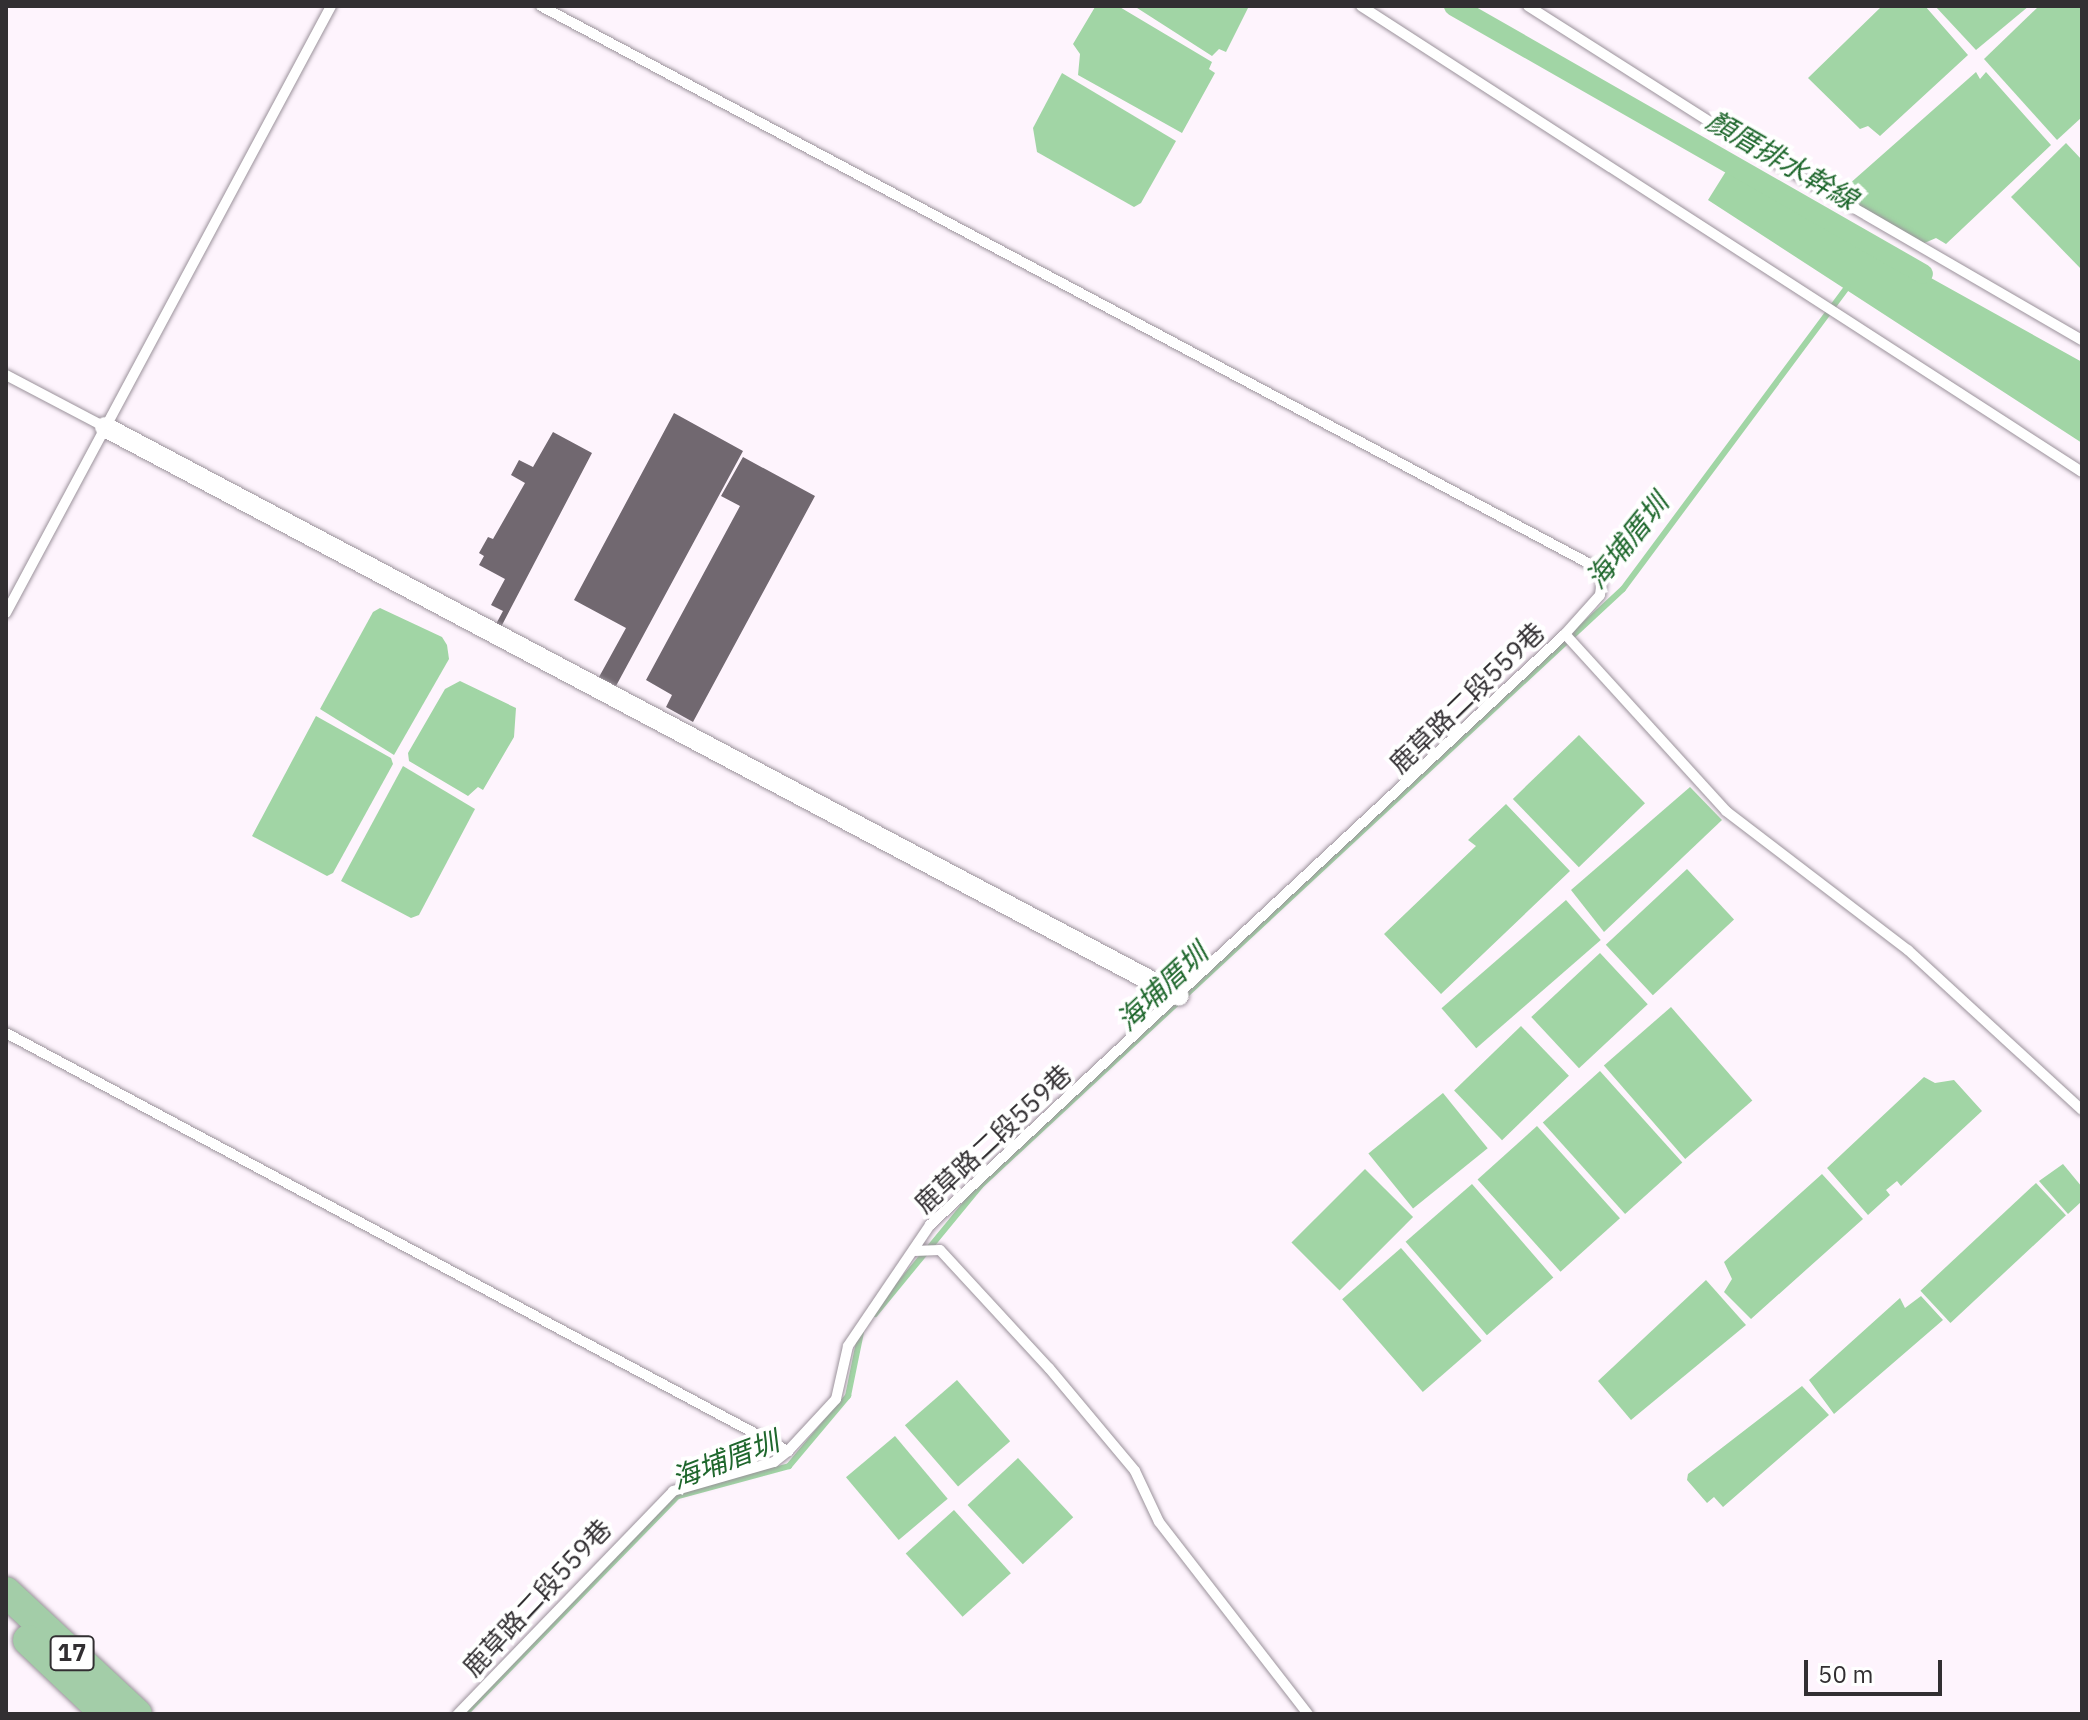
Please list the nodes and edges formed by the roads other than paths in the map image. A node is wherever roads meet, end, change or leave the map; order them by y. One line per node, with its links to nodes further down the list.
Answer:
1 (331, 6): 7 (lane)
2 (541, 6): 10 (lane, 鹿草路二段559巷)
3 (1361, 6): 8 (lane)
4 (1528, 6): 5 (lane)
5 (2082, 340)
6 (6, 375): 7 (lane)
7 (105, 427): 9 (lane); 11 (street)
8 (2082, 472)
9 (6, 613)
10 (1565, 634): 11 (lane, 鹿草路二段559巷); 13 (lane)
11 (1179, 996): 14 (lane, 鹿草路二段559巷)
12 (6, 1033): 15 (lane)
13 (2082, 1110)
14 (914, 1251): 15 (lane, 鹿草路二段559巷); 21 (lane)
15 (788, 1451): 20 (lane, 鹿草路二段559巷)
16 (6, 1592): 19 (main road, 17)
17 (6, 1619): 18 (main road, 17)
18 (106, 1714)
19 (137, 1714)
20 (458, 1714)
21 (1308, 1714)

